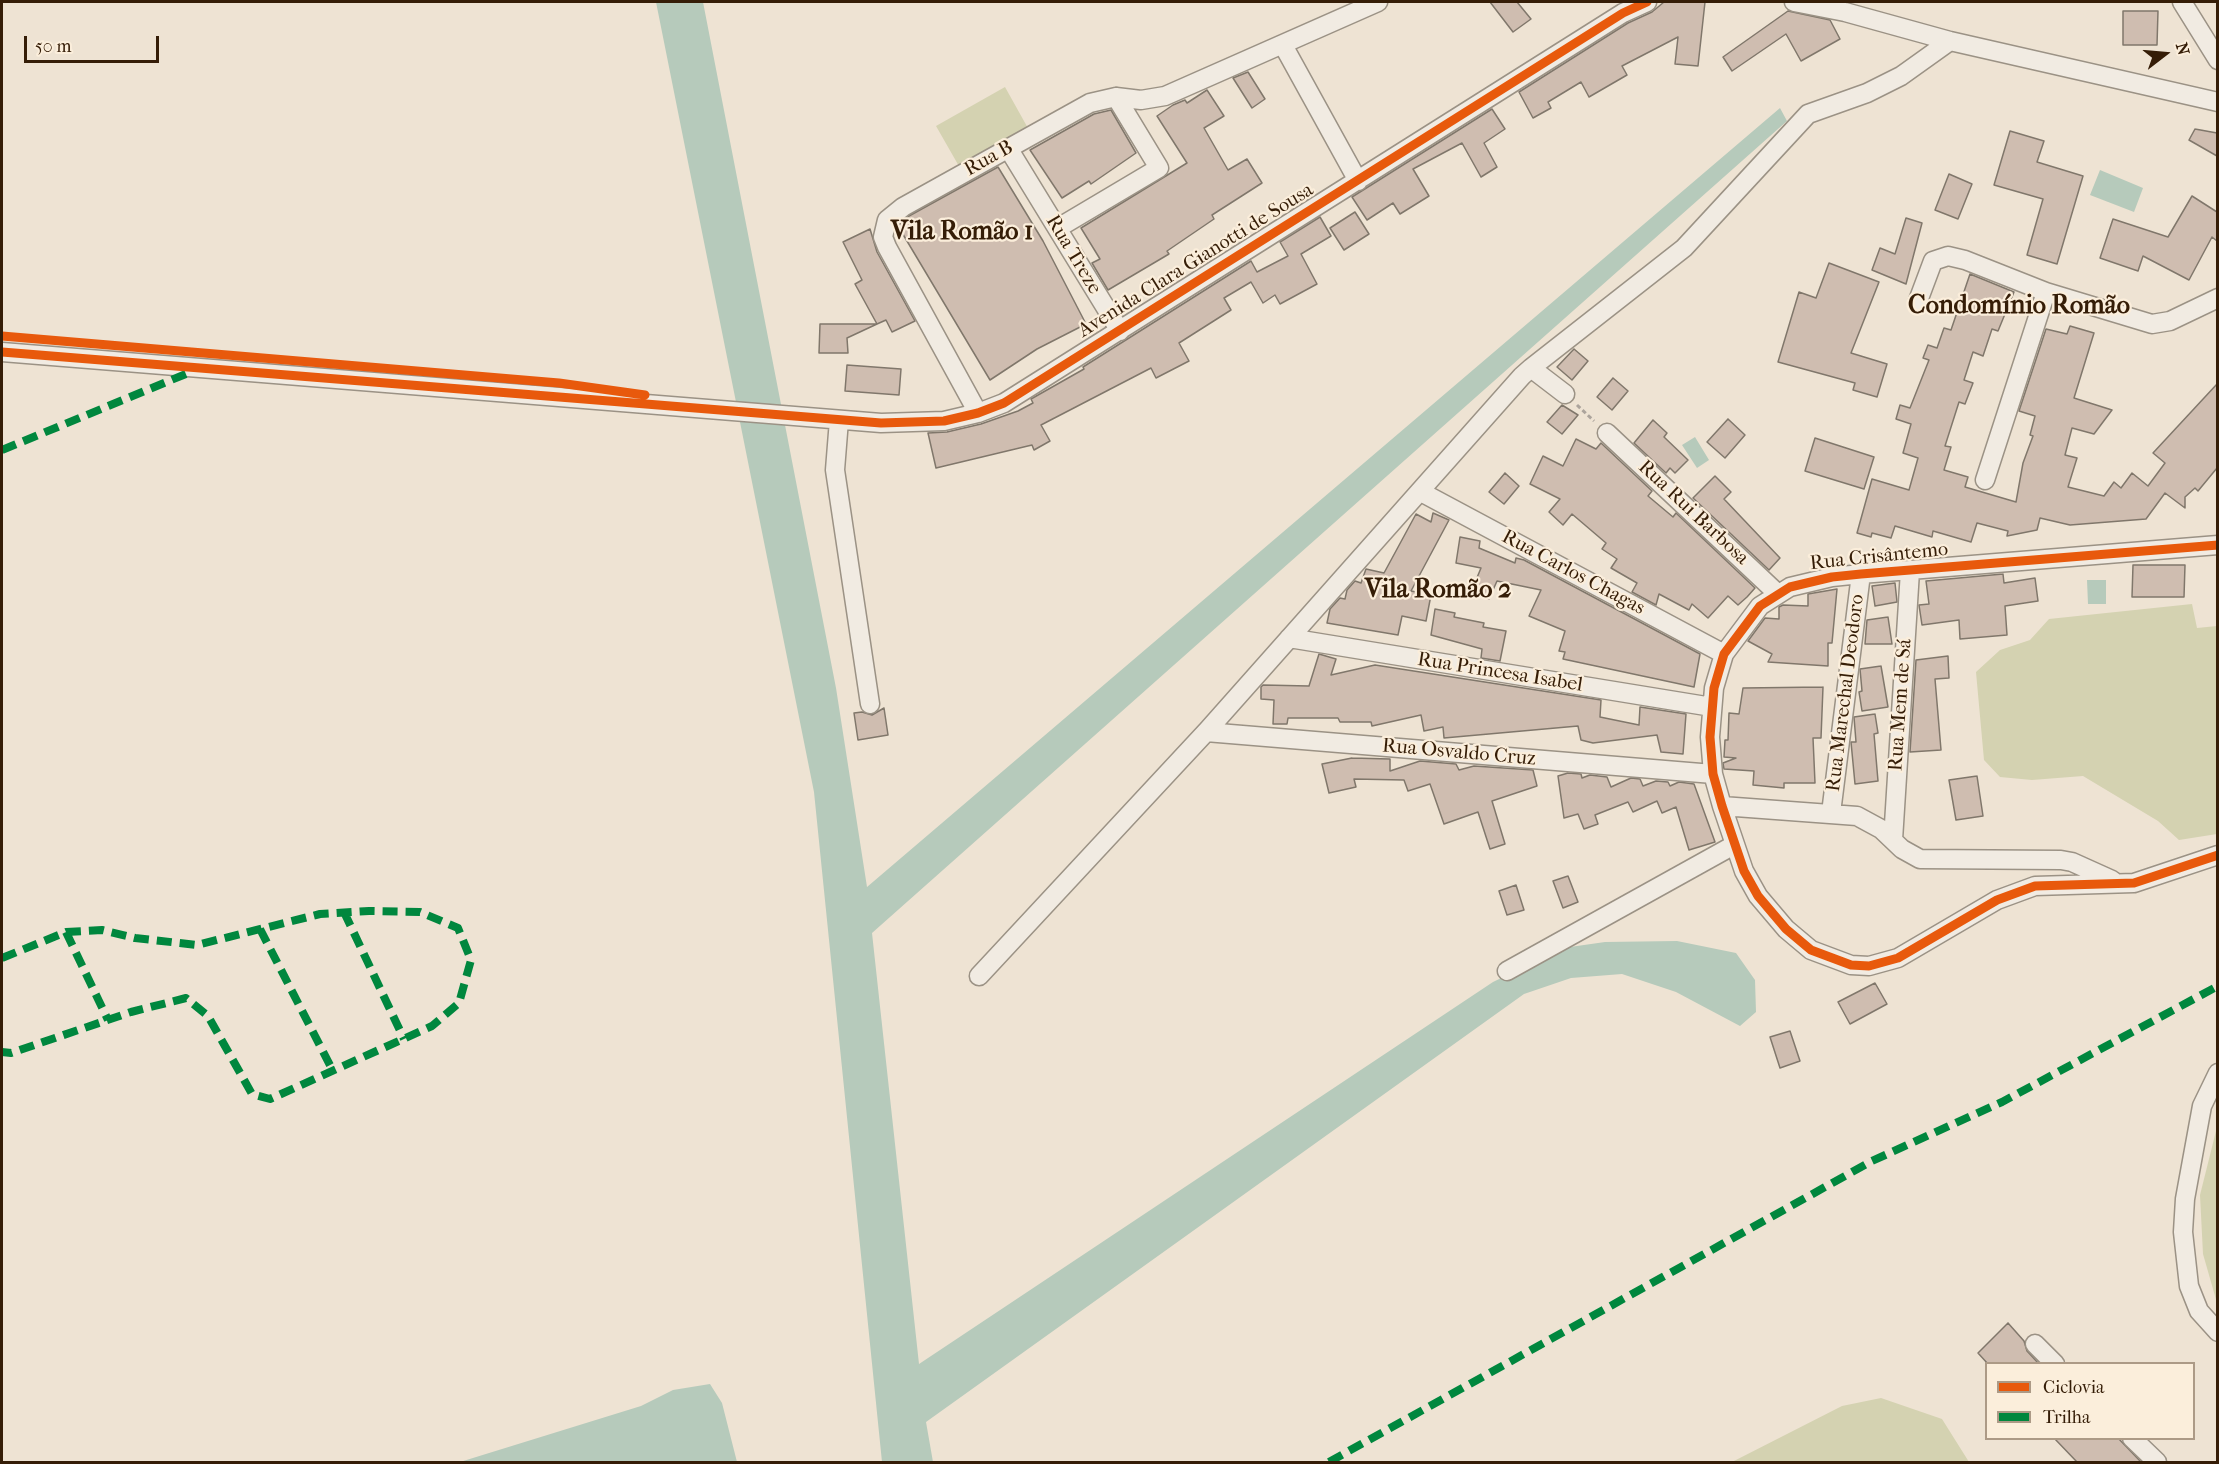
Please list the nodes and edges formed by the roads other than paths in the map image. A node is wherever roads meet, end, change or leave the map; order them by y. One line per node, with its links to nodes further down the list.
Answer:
1 (1378, 2): 6 (street)
2 (1647, 2): 11 (street, Avenida Clara Gianotti de Sousa)
3 (1794, 2): 5 (street)
4 (2182, 2): 7 (street)
5 (1950, 41): 9 (street); 18 (street)
6 (1283, 45): 8 (street); 11 (street)
7 (2217, 60)
8 (1110, 98): 10 (street, Rua B); 12 (street)
9 (2216, 98)
10 (1008, 148): 12 (street, Rua Treze); 20 (street, Rua B)
11 (1358, 181): 16 (street, Avenida Clara Gianotti de Sousa)
12 (1058, 228): 16 (street, Rua Treze)
13 (2046, 292): 14 (street); 15 (street); 23 (street)
14 (2217, 298)
15 (1918, 301)
16 (1120, 331): 20 (street, Avenida Clara Gianotti de Sousa)
17 (2, 352): 21 (street, Avenida Clara Gianotti de Sousa)
18 (1531, 368): 19 (street); 24 (street)
19 (1565, 394)
20 (978, 413): 21 (street, Avenida Clara Gianotti de Sousa)
21 (839, 420): 31 (street)
22 (1607, 433): 28 (street, Rua Rui Barbosa)
23 (1985, 480)
24 (1421, 492): 29 (street); 30 (street, Rua Carlos Chagas)
25 (2215, 541): 26 (street, Rua Crisântemo)
26 (1910, 571): 27 (street, Rua Crisântemo); 37 (street, Rua Mem de Sá)
27 (1861, 574): 28 (street, Rua Crisântemo); 36 (street, Rua Marechal Deodoro)
28 (1778, 594): 30 (street, Rua Crisântemo)
29 (1289, 638): 32 (street, Rua Princesa Isabel); 33 (street)
30 (1724, 654): 32 (street, Rua Crisântemo)
31 (870, 704)
32 (1712, 707): 34 (street, Rua Crisântemo)
33 (1206, 732): 34 (street, Rua Osvaldo Cruz); 42 (street)
34 (1713, 774): 35 (street, Rua Crisântemo)
35 (1722, 806): 36 (street); 38 (street, Rua Crisântemo)
36 (1831, 813): 37 (street)
37 (1893, 840): 40 (street)
38 (1734, 845): 40 (street, Rua Crisântemo); 41 (street)
39 (2217, 855): 40 (street, Rua Crisântemo)
40 (2134, 883)
41 (1507, 970)
42 (979, 976)
43 (2217, 1073): 44 (street)
44 (2217, 1332)
45 (2035, 1344): 46 (street)
46 (2053, 1362)
47 (2134, 1440): 48 (street)
48 (2157, 1462)

